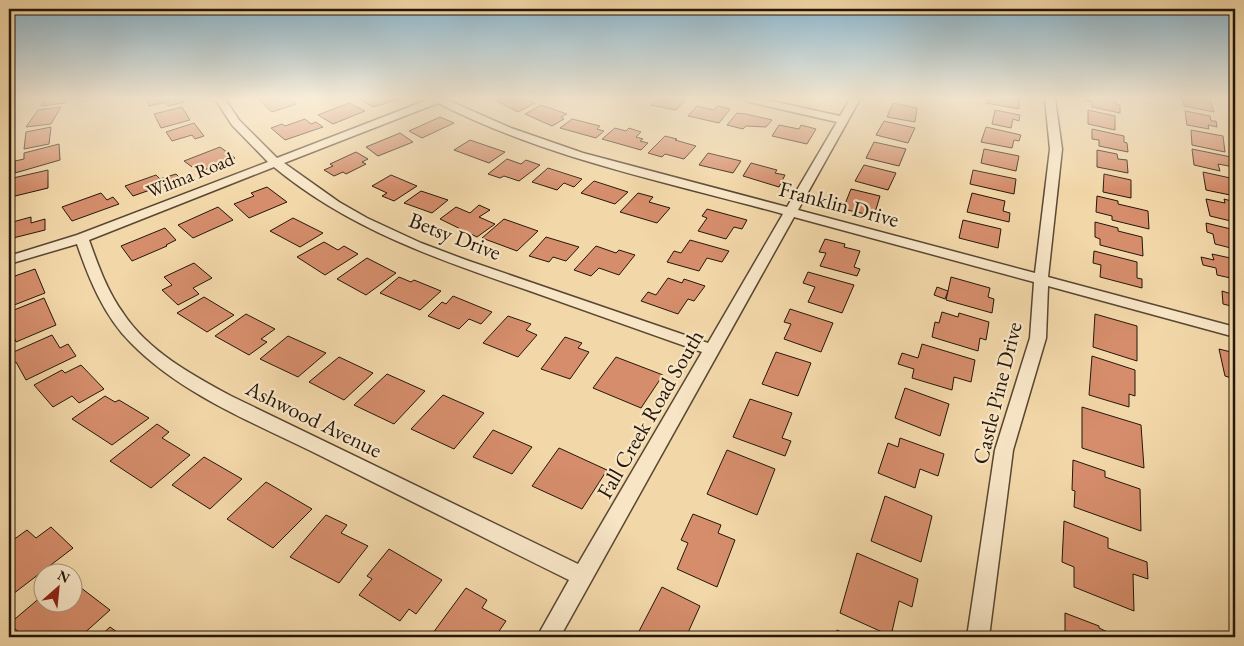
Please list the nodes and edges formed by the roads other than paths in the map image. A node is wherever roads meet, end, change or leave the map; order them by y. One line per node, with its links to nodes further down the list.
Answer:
1 (242, 129): 6 (street, Betsy Drive)
2 (361, 129): 6 (street, Wilma Road)
3 (506, 129): 7 (street, Franklin Drive)
4 (838, 129): 7 (street, Fall Creek Road South)
5 (1054, 129): 10 (street, Castle Pine Drive)
6 (275, 162): 8 (street, Wilma Road); 12 (street, Betsy Drive)
7 (792, 213): 10 (street, Franklin Drive); 12 (street, Fall Creek Road South)
8 (82, 238): 9 (street, Wilma Road); 13 (street, Ashwood Avenue)
9 (9, 260)
10 (1041, 280): 11 (street, Franklin Drive); 15 (street, Castle Pine Drive)
11 (1235, 332)
12 (712, 350): 13 (street, Fall Creek Road South)
13 (583, 577): 14 (street, Fall Creek Road South)
14 (548, 637)
15 (978, 637)

